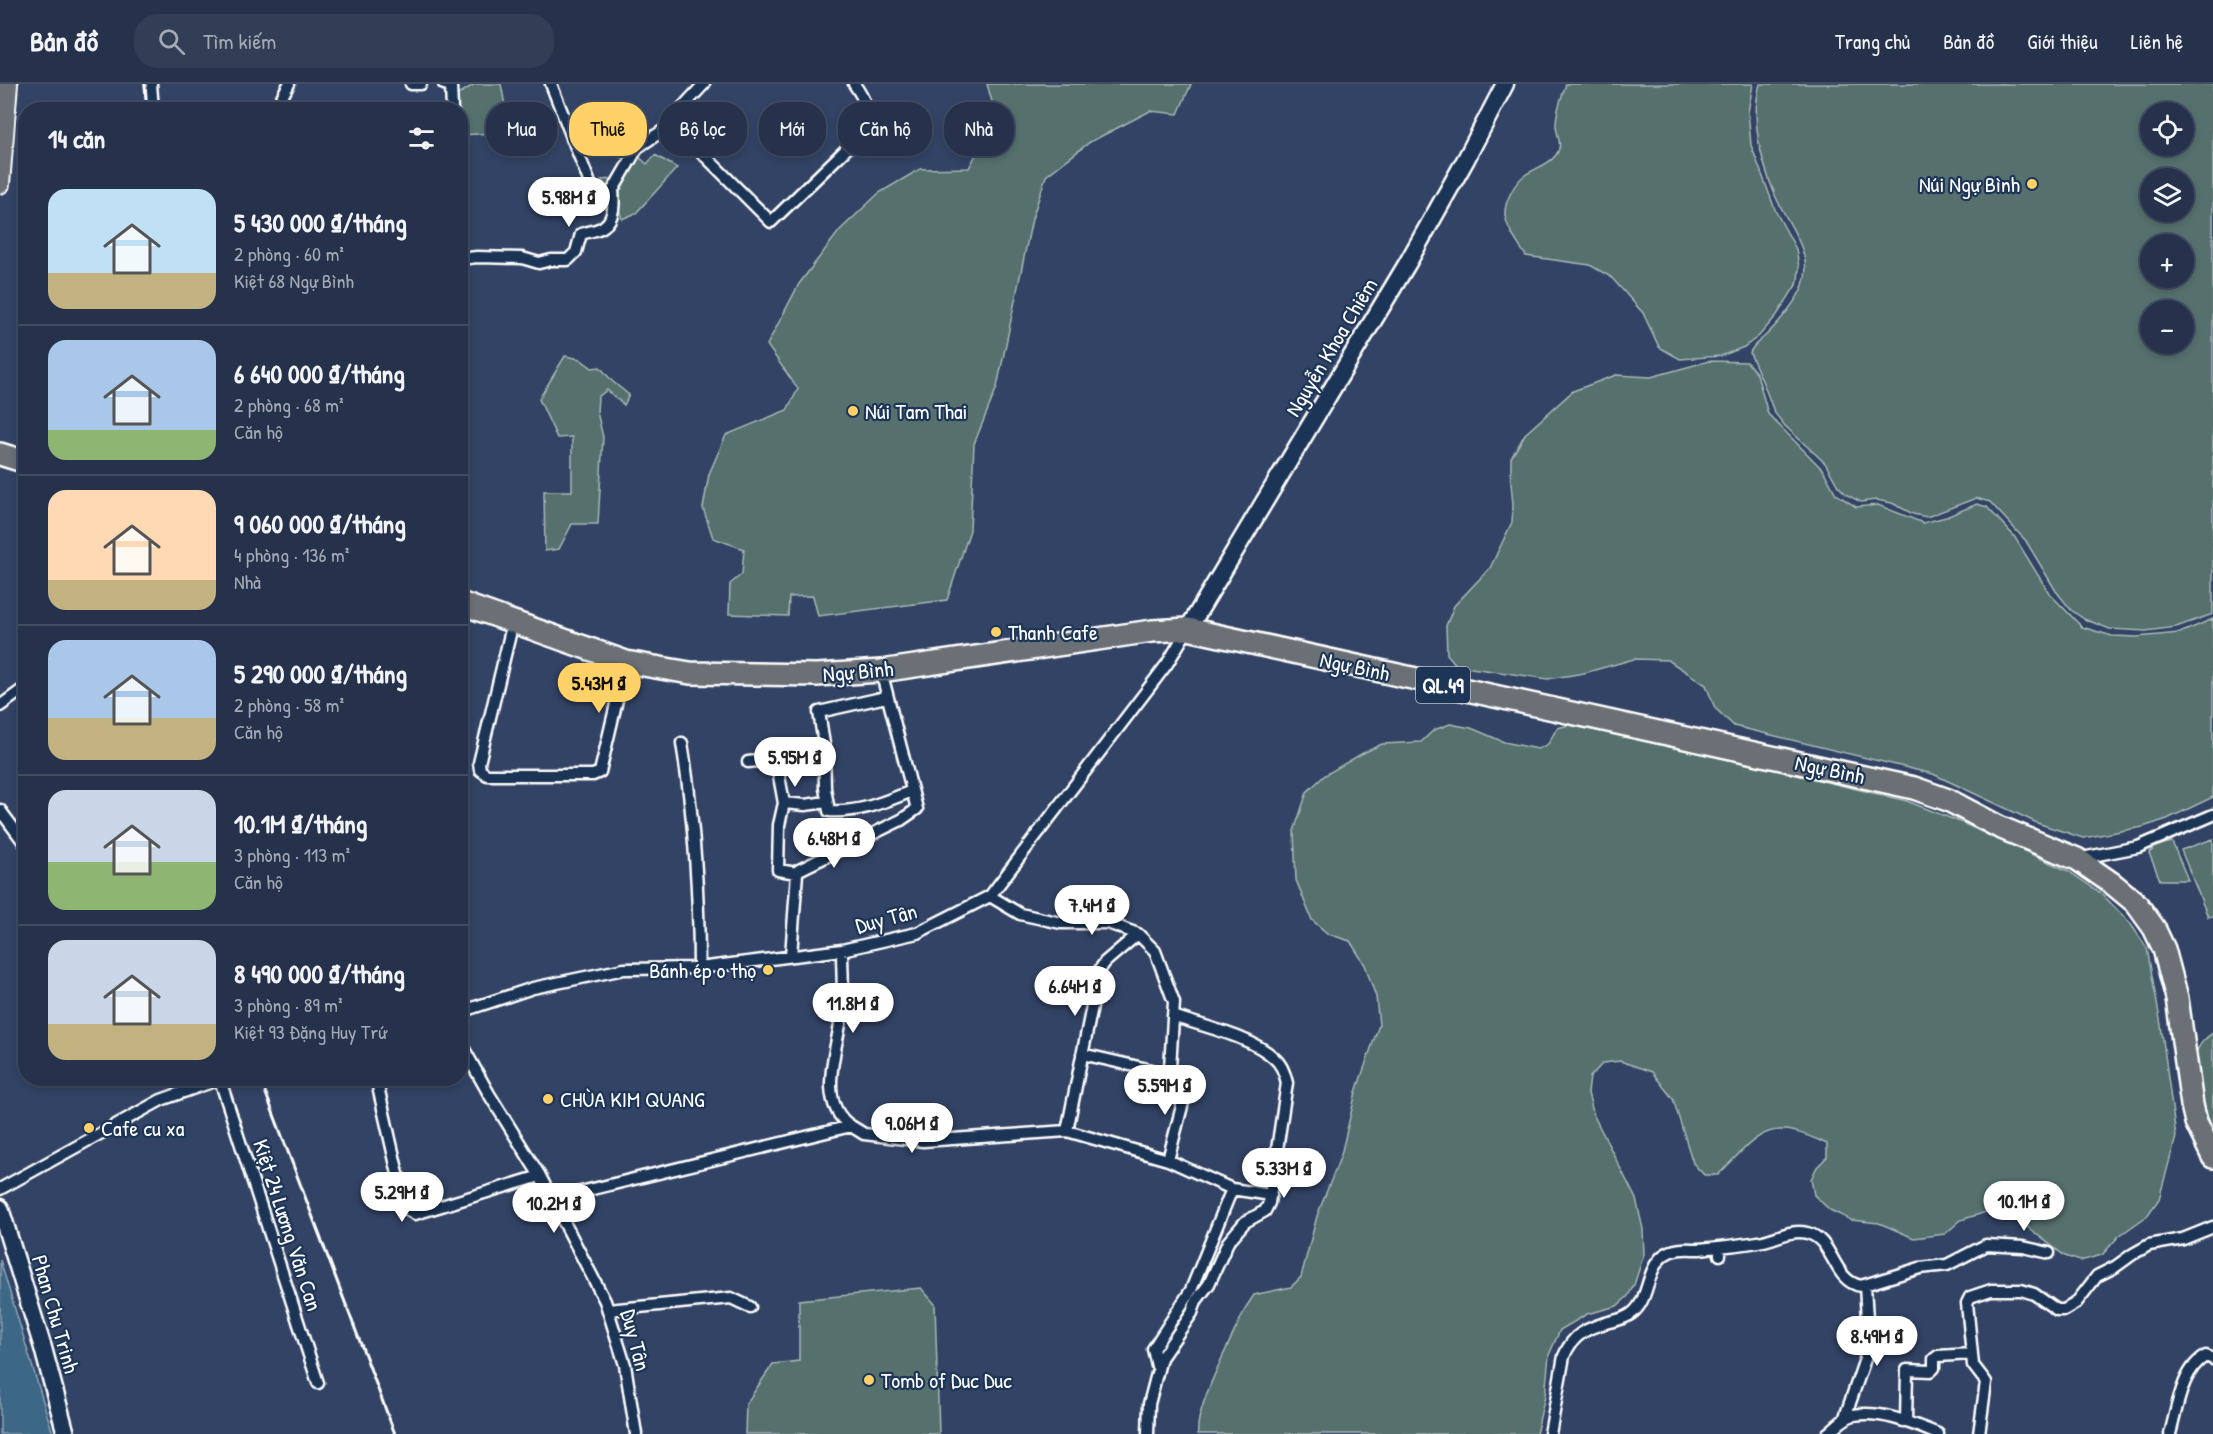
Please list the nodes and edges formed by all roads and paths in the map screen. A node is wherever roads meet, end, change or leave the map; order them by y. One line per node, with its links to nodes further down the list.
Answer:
1 (8, 84): 19 (main road)
2 (151, 84): 11 (street)
3 (289, 84): 12 (street)
4 (411, 84): 5 (street)
5 (421, 84)
6 (444, 84): 13 (street)
7 (550, 84): 15 (street)
8 (704, 84): 14 (street)
9 (854, 84): 18 (street)
10 (1504, 84): 26 (street, Nguyễn Khoa Chiêm)
11 (152, 102)
12 (279, 102)
13 (452, 102)
14 (688, 102)
15 (569, 131)
16 (579, 156): 20 (street)
17 (633, 156): 20 (street)
18 (704, 156)
19 (0, 184)
20 (613, 190): 21 (street)
21 (468, 258)
22 (0, 454): 23 (highway)
23 (18, 460)
24 (468, 606): 25 (highway, Ngự Bình / QL.49)
25 (513, 622): 27 (highway, Ngự Bình / QL.49); 27 (street)
26 (1188, 629): 28 (highway, Ngự Bình / QL.49); 40 (highway, Ngự Bình / QL.49); 42 (street, Duy Tân)
27 (626, 662): 28 (highway, Ngự Bình / QL.49)
28 (881, 671): 30 (street)
29 (18, 693): 31 (street)
30 (886, 697): 34 (street); 35 (street)
31 (0, 706)
32 (681, 743): 46 (street)
33 (748, 762): 36 (street)
34 (912, 791): 35 (street); 41 (street)
35 (827, 802): 36 (street)
36 (784, 803): 41 (street)
37 (0, 810): 39 (street)
38 (2213, 815): 40 (street)
39 (18, 835)
40 (2077, 859): 57 (highway, Ngự Bình / QL.49)
41 (797, 873): 45 (street)
42 (990, 896): 43 (street); 44 (street, Duy Tân)
43 (1138, 934): 48 (street); 49 (street)
44 (842, 950): 45 (street, Duy Tân); 55 (street)
45 (791, 956): 46 (street, Duy Tân)
46 (699, 968): 47 (street, Duy Tân)
47 (468, 1009)
48 (1173, 1016): 51 (street); 62 (street)
49 (1082, 1053): 51 (street); 56 (street)
50 (468, 1056): 59 (street, Duy Tân)
51 (1170, 1068): 58 (street)
52 (202, 1086): 60 (street)
53 (224, 1086): 73 (street, Kiệt 24 Lương Văn Can)
54 (378, 1086): 59 (street)
55 (851, 1126): 56 (street); 63 (street)
56 (1066, 1131): 58 (street)
57 (2213, 1157)
58 (1168, 1160): 61 (street)
59 (540, 1176): 63 (street, Duy Tân)
60 (0, 1189)
61 (1232, 1189): 62 (street); 72 (street)
62 (1271, 1195): 72 (street)
63 (552, 1199): 69 (street, Duy Tân)
64 (0, 1208): 76 (street, Phan Chu Trinh)
65 (2213, 1227): 70 (street)
66 (2049, 1253): 67 (street)
67 (1865, 1287): 74 (street); 79 (street)
68 (750, 1307): 69 (street)
69 (608, 1310): 77 (street, Duy Tân)
70 (1972, 1354): 75 (street); 82 (street)
71 (2213, 1359): 83 (street)
72 (1157, 1366): 78 (street)
73 (318, 1383)
74 (1844, 1420): 75 (street); 80 (street)
75 (1906, 1422): 81 (street)
76 (66, 1434)
77 (636, 1434)
78 (1148, 1434)
79 (1551, 1434)
80 (1827, 1434)
81 (1938, 1434)
82 (1979, 1434)
83 (2170, 1434)

